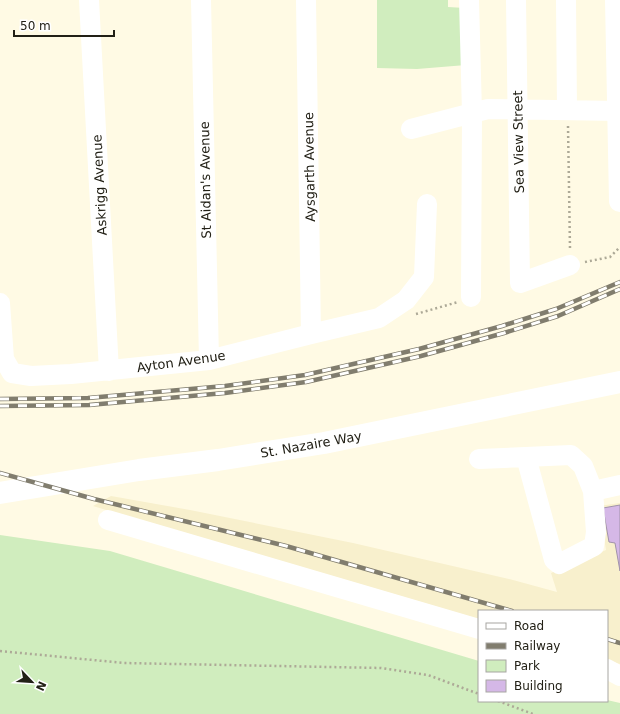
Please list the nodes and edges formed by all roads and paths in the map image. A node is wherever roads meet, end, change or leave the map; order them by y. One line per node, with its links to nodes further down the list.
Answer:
1 (89, 0): 23 (street, Askrigg Avenue)
2 (201, 0): 22 (street, St Aidan's Avenue)
3 (306, 0): 21 (street, Aysgarth Avenue)
4 (469, 0): 11 (street)
5 (516, 0): 8 (street, Sea View Street)
6 (566, 0): 9 (street)
7 (616, 0): 10 (main road)
8 (518, 109): 9 (street); 11 (street); 16 (street, Sea View Street)
9 (567, 110): 10 (street); 16 (path)
10 (618, 110): 13 (main road)
11 (472, 113): 12 (street); 17 (street)
12 (411, 129)
13 (620, 200)
14 (427, 204): 18 (street, Ayton Avenue)
15 (620, 248): 16 (path)
16 (570, 265)
17 (471, 297): 18 (path)
18 (406, 300): 21 (street, Ayton Avenue)
19 (0, 303): 20 (street, Ayton Avenue)
20 (1, 325): 23 (street, Ayton Avenue)
21 (311, 334): 22 (street, Ayton Avenue)
22 (209, 360): 23 (street, Ayton Avenue)
23 (109, 371)
24 (620, 382): 29 (main road, St. Nazaire Way)
25 (526, 457): 26 (street); 28 (street); 28 (street)
26 (479, 459)
27 (620, 485): 28 (street)
28 (593, 490)
29 (0, 493)
30 (108, 520): 31 (street)
31 (478, 629)
32 (0, 651): 35 (path)
33 (608, 670): 34 (street)
34 (620, 676)
35 (478, 694)
36 (501, 702): 37 (path)
37 (533, 714)

